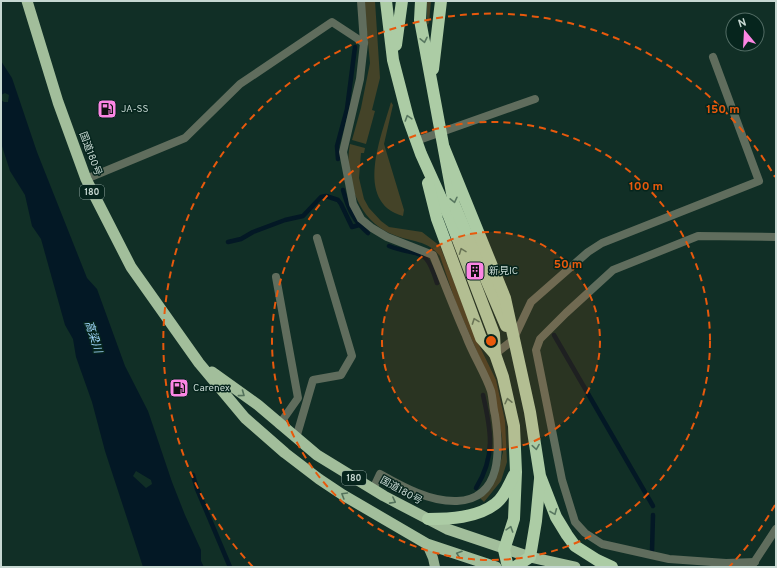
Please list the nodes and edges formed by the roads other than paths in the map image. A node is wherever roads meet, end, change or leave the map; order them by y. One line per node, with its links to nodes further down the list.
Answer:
1 (28, 1): 14 (highway, 国道180号 / 180)
2 (361, 1): 7 (street)
3 (386, 1): 9 (highway)
4 (402, 1): 9 (highway)
5 (421, 1): 10 (highway, one-way to 10)
6 (441, 1): 10 (highway)
7 (364, 43): 14 (street); 25 (street)
8 (713, 57): 18 (street)
9 (393, 60): 13 (highway, one-way to 9)
10 (432, 78): 12 (highway)
11 (535, 99): 12 (street)
12 (441, 132): 13 (street); 18 (highway, one-way to 18)
13 (416, 140): 19 (highway, one-way to 13)
14 (86, 179): 20 (highway, 国道180号 / 180)
15 (776, 237): 31 (street)
16 (317, 238): 22 (street)
17 (276, 277): 21 (street)
18 (513, 340): 19 (street); 24 (highway, one-way to 24)
19 (495, 354): 23 (highway, one-way to 19)
20 (199, 363): 21 (highway, 国道180号 / 180, one-way to 21); 28 (highway, 国道180号 / 180, one-way to 20)
21 (279, 425): 22 (highway, 国道180号 / 180)
22 (296, 438): 25 (highway, 国道180号 / 180)
23 (516, 472): 26 (highway); 29 (highway, one-way to 23)
24 (540, 476): 30 (highway); 37 (highway, one-way to 37)
25 (373, 489): 26 (highway, 国道180号 / 180, one-way to 26)
26 (428, 519): 29 (highway, 国道180号 / 180)
27 (776, 529): 31 (street)
28 (427, 544): 32 (main road); 33 (highway, 国道180号 / 180, one-way to 28)
29 (504, 550): 30 (highway, 国道180号 / 180); 34 (highway)
30 (530, 558): 35 (highway); 36 (highway, 国道180号 / 180)
31 (753, 564)
32 (435, 567)
33 (496, 567)
34 (508, 567)
35 (515, 567)
36 (575, 567)
37 (612, 567)

